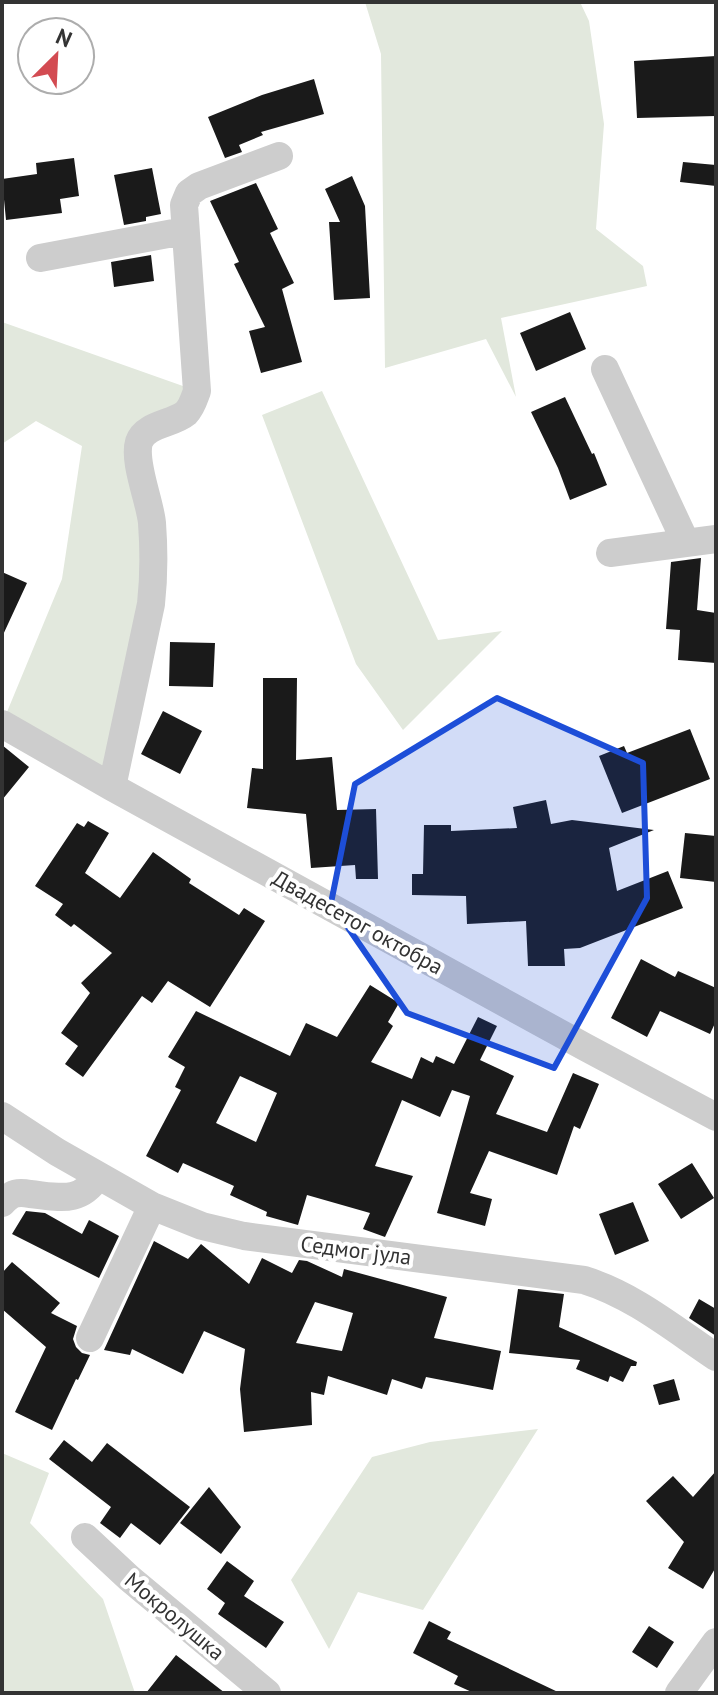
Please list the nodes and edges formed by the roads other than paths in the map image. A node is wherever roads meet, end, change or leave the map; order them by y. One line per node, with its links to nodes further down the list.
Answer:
1 (279, 156): 2 (street)
2 (184, 231): 3 (street); 9 (street)
3 (40, 258)
4 (605, 369): 6 (street)
5 (716, 539): 6 (street)
6 (686, 543): 7 (street)
7 (610, 553)
8 (2, 724): 9 (street, Двадесетог октобра)
9 (112, 787): 11 (street, Двадесетог октобра)
10 (2, 1116): 12 (street, Седмог јула)
11 (716, 1117)
12 (98, 1176): 13 (street); 14 (street, Седмог јула)
13 (2, 1203)
14 (152, 1206): 15 (street); 16 (street, Седмог јула)
15 (90, 1338)
16 (716, 1357)
17 (85, 1537): 19 (street, Мокролушка)
18 (716, 1642): 20 (street)
19 (267, 1693)
20 (679, 1693)

